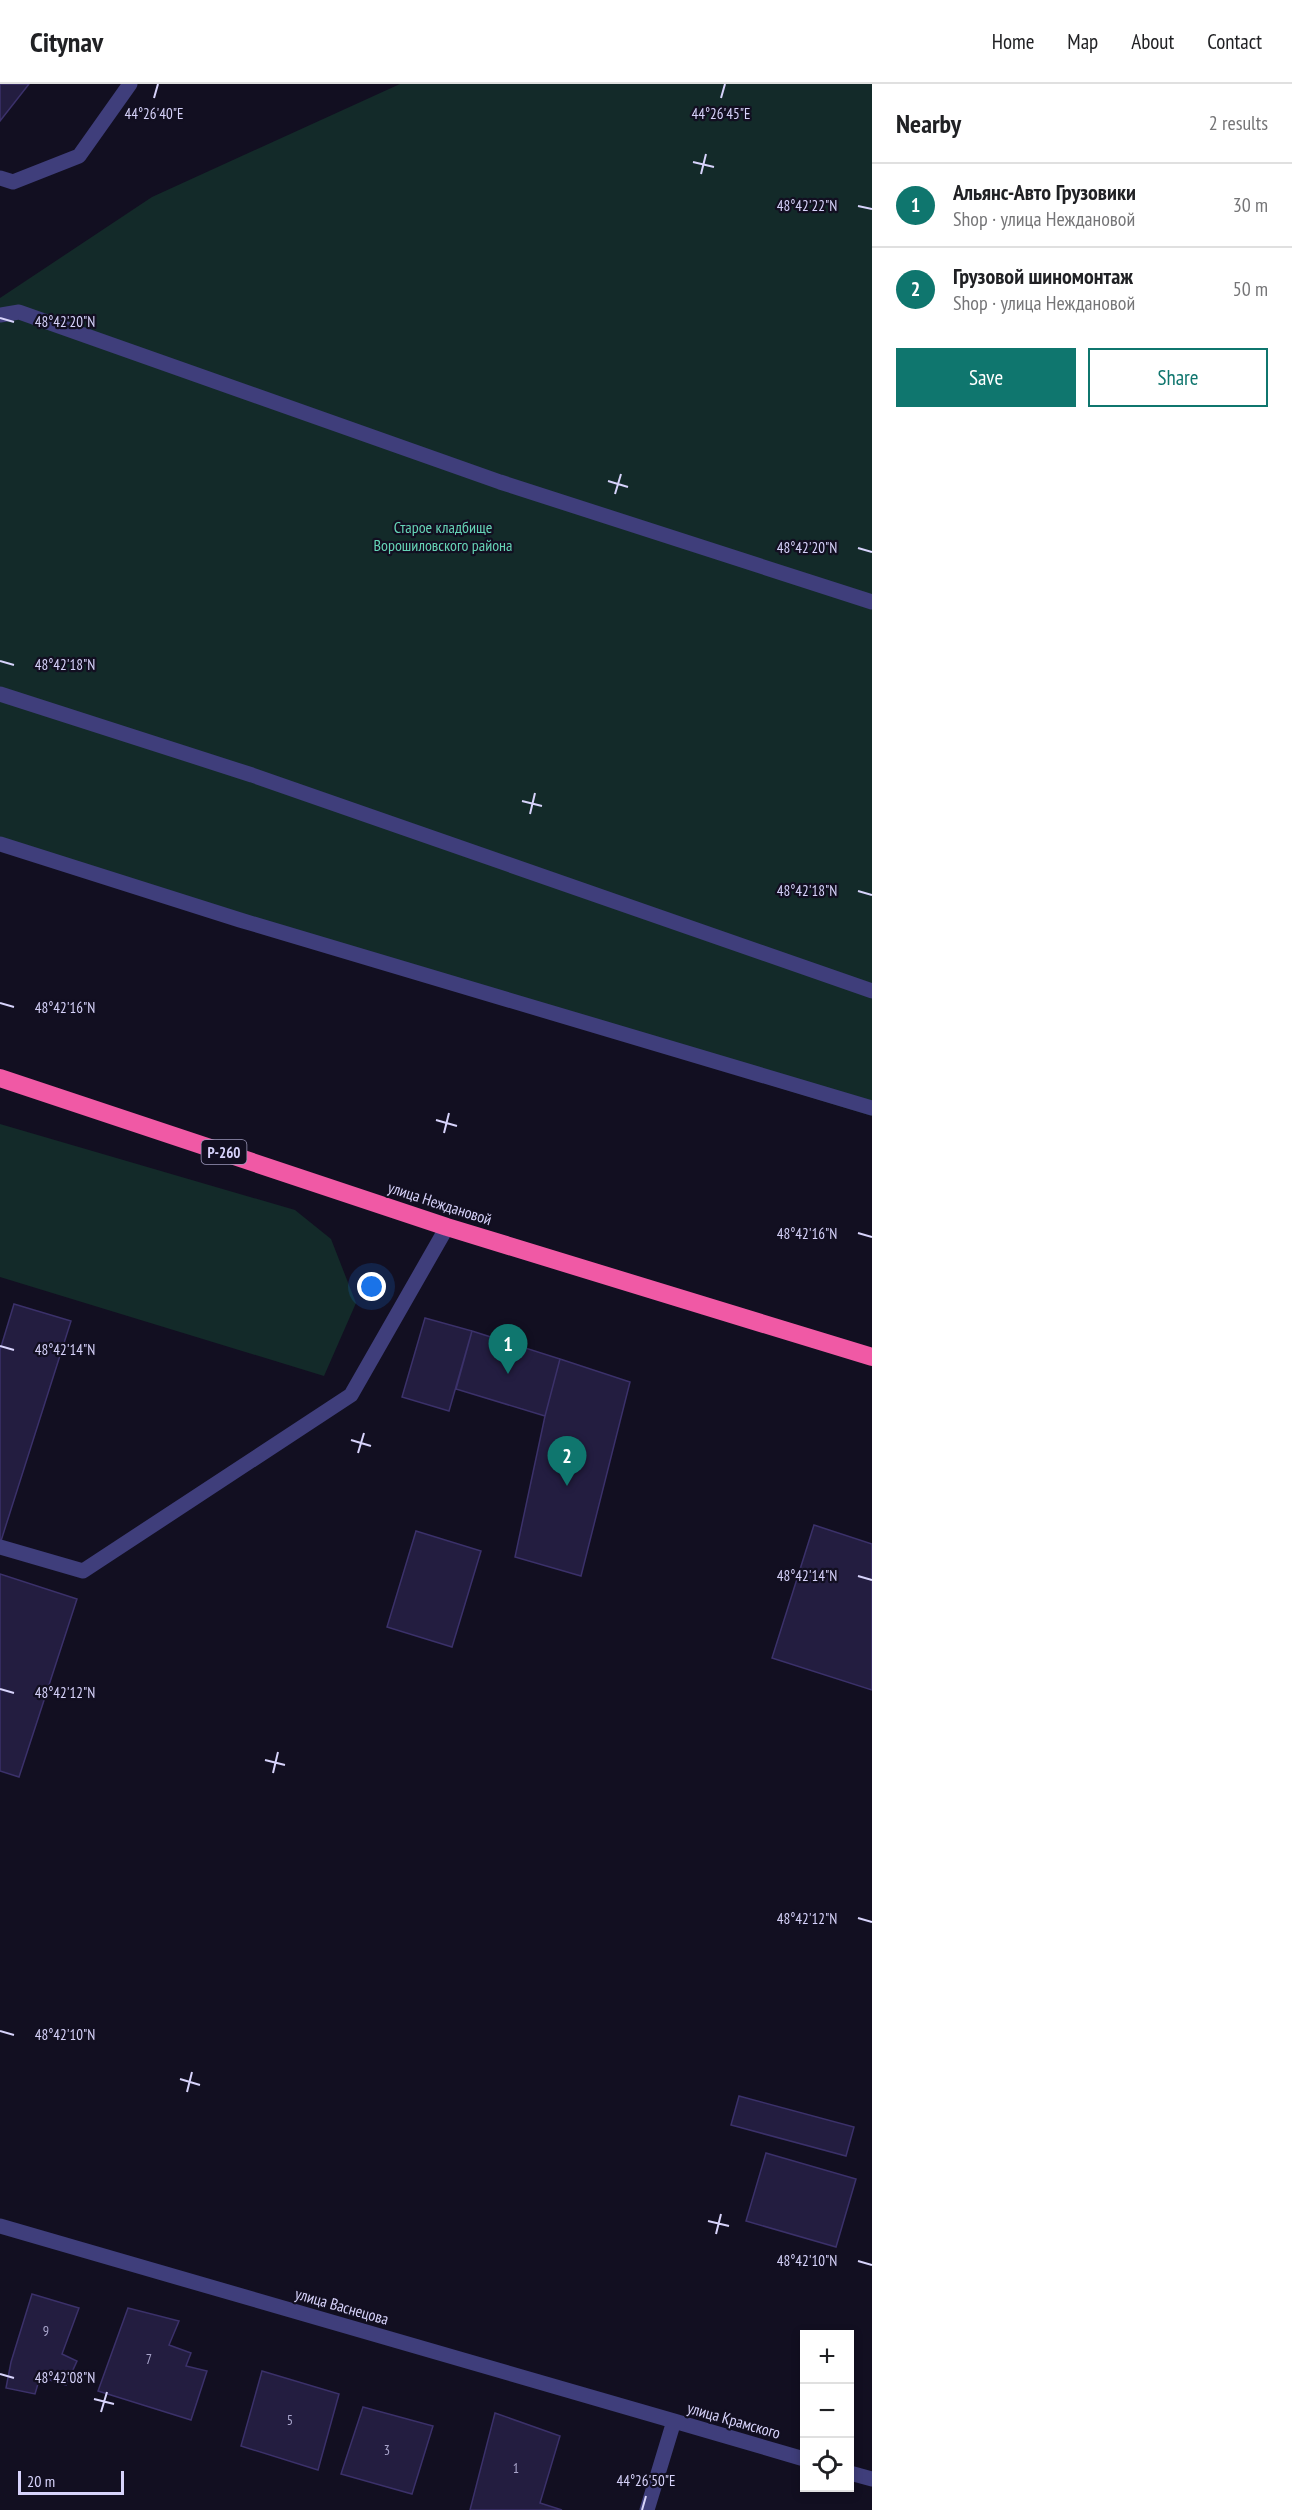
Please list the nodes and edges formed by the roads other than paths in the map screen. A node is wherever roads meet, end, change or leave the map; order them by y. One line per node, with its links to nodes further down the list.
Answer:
1 (130, 84): 2 (street)
2 (0, 178)
3 (0, 315): 4 (street)
4 (872, 602)
5 (0, 694): 7 (street)
6 (0, 844): 9 (street)
7 (872, 991)
8 (0, 1078): 10 (highway, улица Неждановой / Р-260)
9 (872, 1108)
10 (447, 1227): 11 (highway, улица Неждановой / Р-260); 12 (street)
11 (872, 1357)
12 (0, 1547)
13 (0, 2226): 14 (street, улица Васнецова)
14 (674, 2421): 15 (street, улица Крамского); 18 (street, улица Крамского)
15 (800, 2458)
16 (854, 2474): 17 (street)
17 (872, 2479)
18 (647, 2510)

